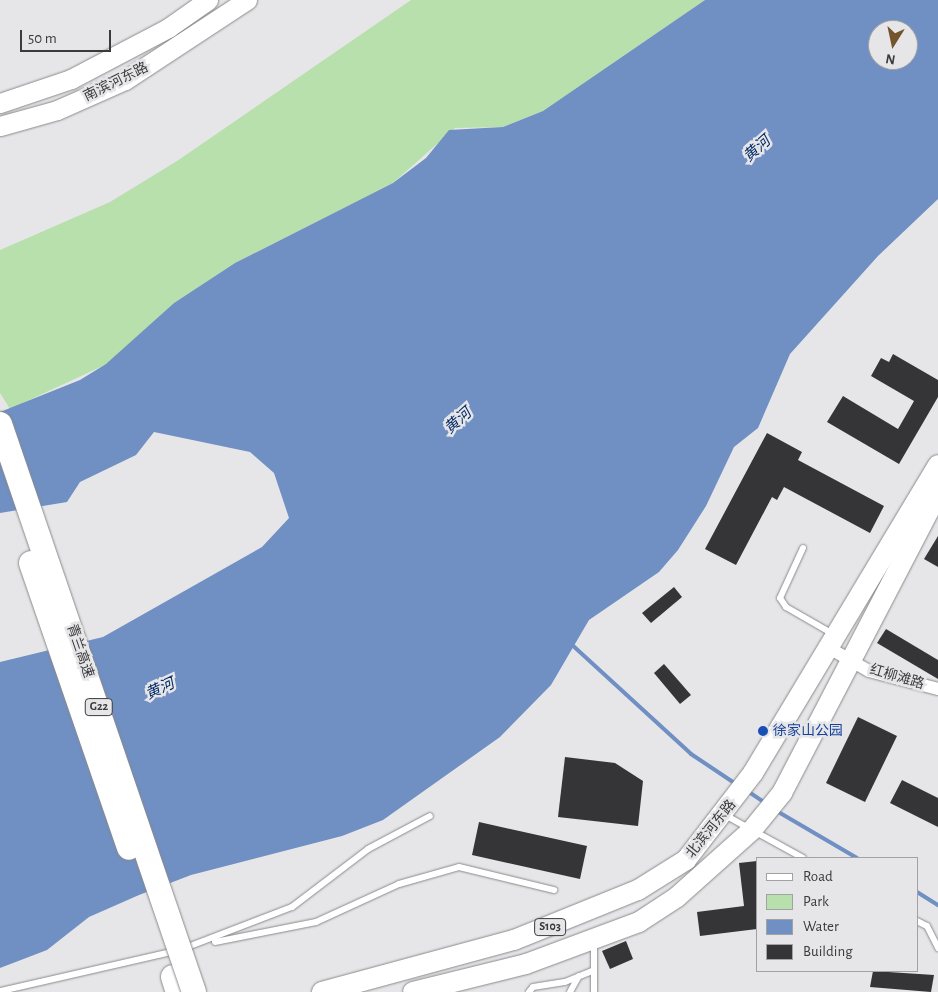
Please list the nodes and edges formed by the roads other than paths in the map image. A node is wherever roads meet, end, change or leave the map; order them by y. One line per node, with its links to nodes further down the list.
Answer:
1 (208, 0): 3 (main road, 南滨河东路)
2 (247, 0): 4 (main road, 南滨河东路)
3 (0, 103)
4 (0, 126)
5 (0, 424): 26 (highway, 青兰高速 / G22, bridge)
6 (938, 465): 10 (main road, 北滨河东路)
7 (0, 472): 24 (highway, 青兰高速 / G22, bridge)
8 (938, 494): 11 (main road, 北滨河东路)
9 (803, 548): 10 (lane)
10 (835, 643): 11 (street, 红柳滩路); 13 (main road, 北滨河东路)
11 (852, 662): 12 (street, 红柳滩路); 15 (main road, 北滨河东路)
12 (938, 689)
13 (730, 807): 15 (lane); 27 (main road, 北滨河东路 / S103)
14 (430, 816): 20 (lane)
15 (758, 824): 16 (lane); 19 (main road, 北滨河东路 / S103)
16 (802, 857)
17 (554, 890): 20 (lane)
18 (918, 922): 21 (lane)
19 (594, 942): 22 (lane); 28 (main road, 北滨河东路 / S103)
20 (200, 944): 25 (lane)
21 (938, 948)
22 (594, 970): 23 (lane); 31 (lane)
23 (579, 976): 29 (lane); 30 (lane)
24 (176, 987)
25 (1, 991)
26 (194, 992)
27 (322, 992)
28 (412, 992)
29 (529, 992)
30 (570, 992)
31 (594, 992)

